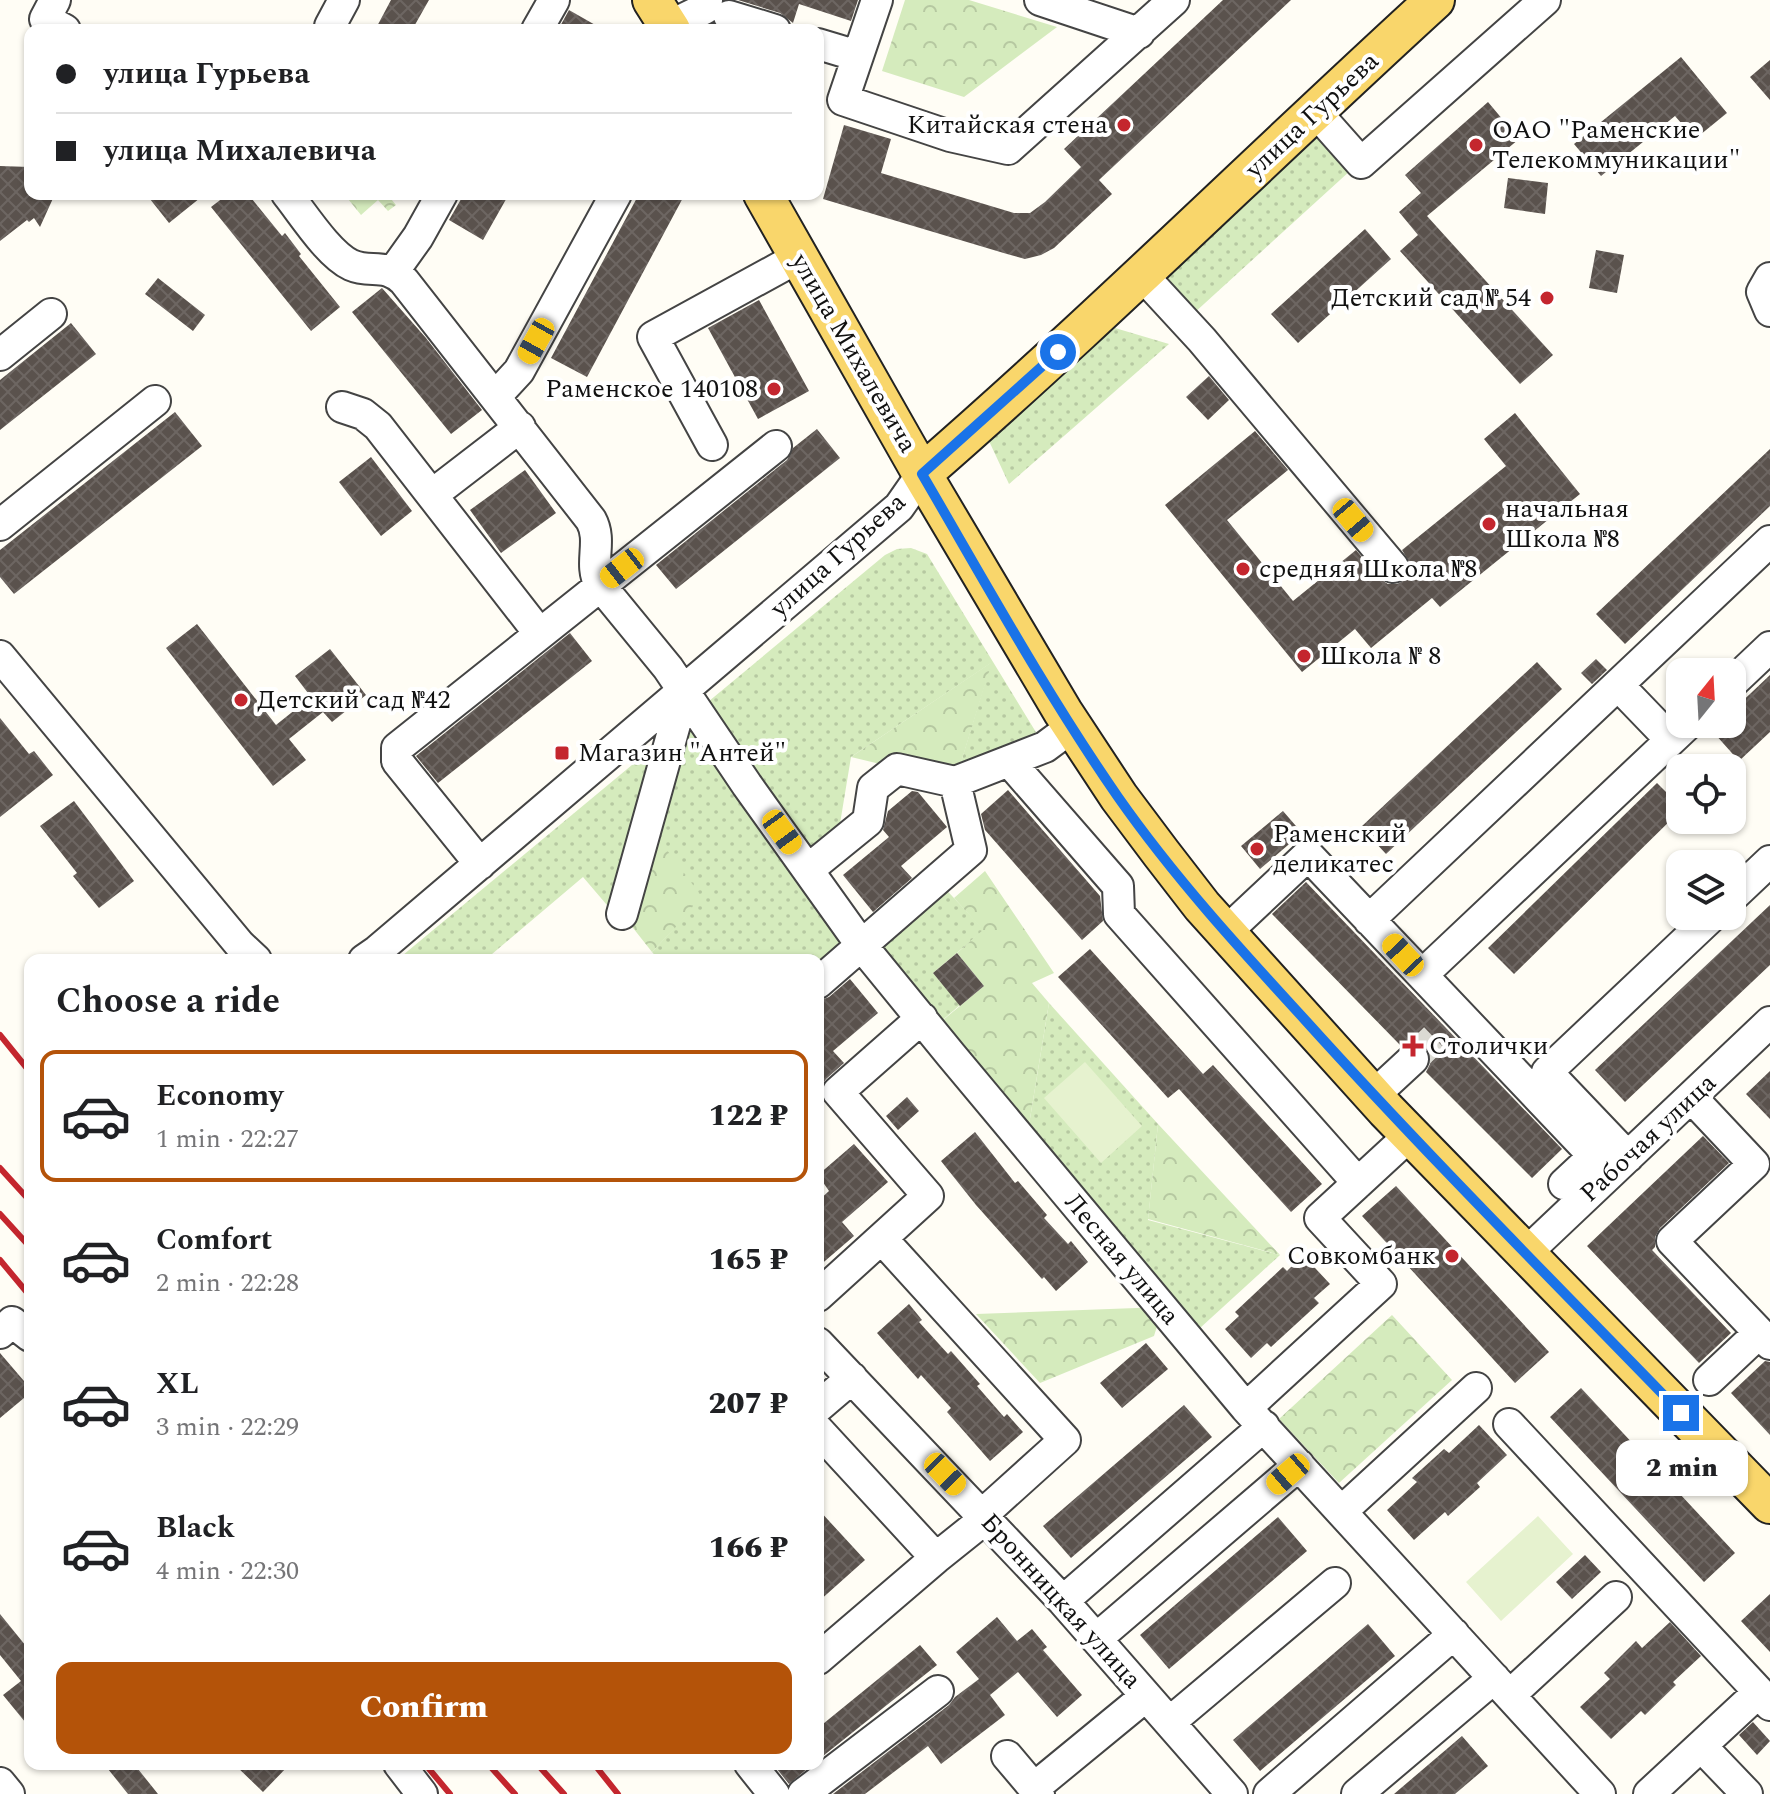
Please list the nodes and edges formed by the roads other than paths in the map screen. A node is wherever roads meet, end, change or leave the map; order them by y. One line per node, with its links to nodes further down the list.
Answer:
1 (55, 0): 10 (street)
2 (554, 0): 11 (street)
3 (877, 0): 15 (street)
4 (1040, 0): 13 (street)
5 (1174, 0): 13 (street)
6 (1435, 0): 16 (main road, улица Гурьева)
7 (1545, 0): 16 (street)
8 (718, 8): 9 (street); 12 (street)
9 (664, 19)
10 (54, 24)
11 (540, 24)
12 (759, 24)
13 (1139, 33): 15 (street)
14 (824, 46): 15 (street)
15 (858, 56)
16 (1314, 110): 23 (main road, улица Гурьева)
17 (292, 200): 22 (street)
18 (439, 200): 22 (street)
19 (613, 200): 28 (street)
20 (766, 200): 21 (main road, улица Михалевича)
21 (799, 257): 32 (street); 34 (main road, улица Михалевича)
22 (393, 272): 28 (street)
23 (1143, 276): 34 (main road, улица Гурьева); 38 (street)
24 (1770, 278): 25 (street)
25 (1770, 311)
26 (51, 314): 27 (street)
27 (0, 355)
28 (496, 396): 31 (street)
29 (155, 401): 36 (street)
30 (342, 407): 35 (street)
31 (520, 427): 35 (street); 39 (street)
32 (712, 445)
33 (776, 446): 39 (street)
34 (922, 474): 45 (street, улица Гурьева); 47 (main road, улица Михалевича)
35 (433, 494): 40 (street)
36 (0, 525)
37 (1770, 541): 44 (street)
38 (1393, 567)
39 (600, 585): 40 (street); 45 (street, Лесная улица)
40 (539, 633): 52 (street)
41 (1770, 647): 43 (street)
42 (0, 656): 60 (street)
43 (1746, 670)
44 (1618, 685): 46 (street); 56 (street)
45 (684, 692): 52 (street, улица Гурьева); 53 (street, Лесная улица); 55 (street)
46 (1666, 721)
47 (1072, 727): 49 (street); 58 (main road, улица Михалевича)
48 (1674, 738): 62 (street)
49 (1009, 761): 50 (street); 72 (street)
50 (955, 782): 53 (street); 59 (street)
51 (1770, 861): 54 (street)
52 (480, 864): 61 (street, улица Гурьева)
53 (809, 869): 59 (street, Лесная улица)
54 (1746, 884)
55 (622, 914)
56 (1369, 920): 58 (street); 62 (street)
57 (1697, 930): 71 (street)
58 (1226, 932): 67 (main road, улица Михалевича)
59 (862, 946): 63 (street); 64 (street, Лесная улица)
60 (250, 954)
61 (373, 954)
62 (1422, 975): 71 (street)
63 (824, 978)
64 (922, 1018): 69 (street); 83 (street, Лесная улица)
65 (1770, 1022): 68 (street, Рабочая улица)
66 (1413, 1059): 67 (street)
67 (1373, 1096): 70 (main road, улица Михалевича)
68 (1691, 1097): 71 (street, Рабочая улица); 77 (street)
69 (828, 1101): 74 (street)
70 (1410, 1135): 72 (street); 75 (main road, улица Михалевича)
71 (1611, 1162): 73 (street); 75 (street, Рабочая улица)
72 (1358, 1183): 83 (street)
73 (1564, 1184)
74 (882, 1239): 76 (street); 89 (street)
75 (1526, 1253): 87 (main road, улица Михалевича)
76 (824, 1291)
77 (1765, 1339): 80 (street)
78 (824, 1349): 79 (street, Бронницкая улица)
79 (852, 1378): 82 (street); 89 (street, Бронницкая улица)
80 (1709, 1380)
81 (1476, 1388): 88 (street)
82 (824, 1402)
83 (1255, 1417): 86 (street, Лесная улица); 93 (street)
84 (1509, 1424): 100 (street)
85 (824, 1437): 90 (street)
86 (1299, 1465): 88 (street, Лесная улица); 95 (street)
87 (1770, 1504)
88 (1342, 1511): 94 (street, Лесная улица)
89 (984, 1516): 90 (street); 93 (street, Бронницкая улица)
90 (936, 1558): 96 (street)
91 (1335, 1583): 101 (street)
92 (1616, 1597): 97 (street)
93 (1063, 1601): 95 (street, Бронницкая улица)
94 (1454, 1634): 97 (street, Лесная улица); 111 (street)
95 (1096, 1639): 99 (street, Бронницкая улица)
96 (824, 1654)
97 (1502, 1686): 112 (street); 113 (street, Лесная улица)
98 (938, 1691): 109 (street)
99 (1146, 1696): 101 (street, Бронницкая улица); 106 (street)
100 (1764, 1698): 102 (street)
101 (1170, 1722): 110 (street, Бронницкая улица)
102 (1701, 1746): 114 (street); 115 (street)
103 (1007, 1756): 106 (street)
104 (755, 1770): 108 (street)
105 (0, 1783): 107 (street)
106 (1036, 1791)
107 (9, 1794)
108 (774, 1794)
109 (803, 1794)
110 (1232, 1794)
111 (1269, 1794)
112 (1357, 1794)
113 (1600, 1794)
114 (1649, 1794)
115 (1747, 1794)

